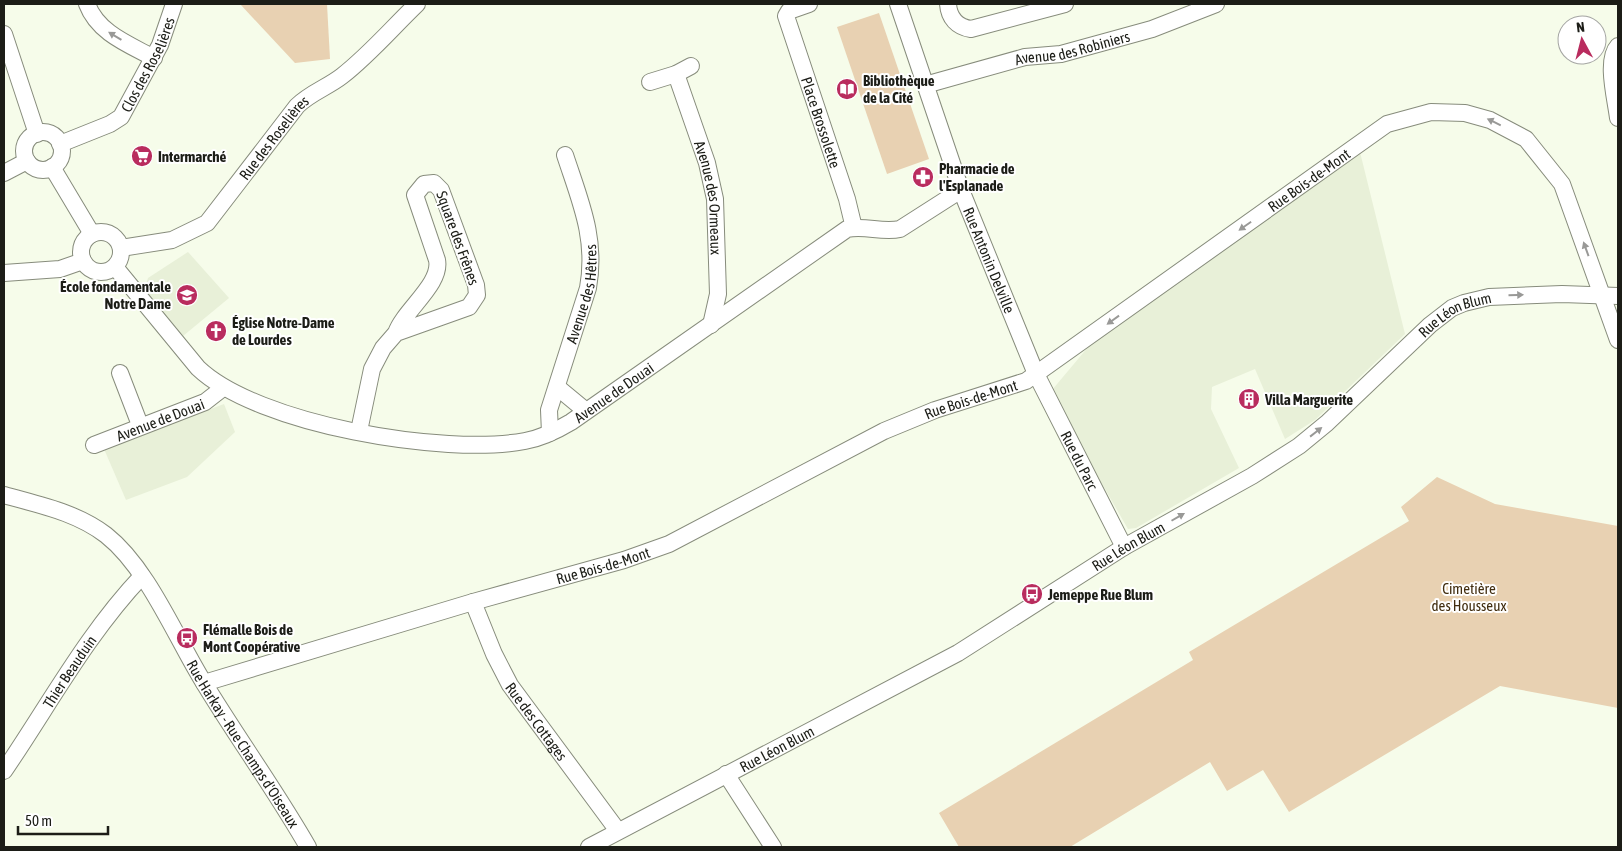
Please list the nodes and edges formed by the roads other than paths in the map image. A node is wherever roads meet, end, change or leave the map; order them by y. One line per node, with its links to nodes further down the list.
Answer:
1 (87, 4): 12 (street, one-way to 1)
2 (174, 4): 12 (street, Clos des Roselières)
3 (417, 4): 27 (street, Rue des Roselières)
4 (809, 4): 25 (street, Place Brossolette)
5 (898, 4): 16 (street, Rue Antonin Delville)
6 (948, 4): 9 (street)
7 (1065, 4): 9 (street)
8 (1216, 4): 16 (street, Avenue des Robiniers)
9 (1037, 8)
10 (4, 34): 18 (street)
11 (1618, 46): 17 (street)
12 (154, 58): 19 (street, Clos des Roselières)
13 (691, 66): 14 (street)
14 (676, 74): 15 (street); 31 (street, Avenue des Ormeaux)
15 (650, 82)
16 (925, 86): 24 (street, Rue Antonin Delville)
17 (1618, 118)
18 (37, 134): 19 (street); 21 (street)
19 (60, 144): 22 (street)
20 (565, 155): 39 (street, Avenue des Hêtres)
21 (27, 161): 22 (street); 23 (street)
22 (52, 167): 26 (street)
23 (4, 173)
24 (961, 190): 25 (street); 38 (street, Rue Antonin Delville)
25 (854, 228): 33 (street, Avenue de Douai)
26 (92, 234): 27 (street); 28 (street)
27 (121, 248): 29 (street)
28 (83, 261): 29 (street); 30 (street)
29 (115, 267): 40 (street, Avenue de Douai)
30 (4, 273)
31 (717, 284): 33 (street); 34 (street, Avenue des Ormeaux)
32 (1610, 295): 36 (street, Rue Bois-de-Mont); 38 (street, Rue Bois-de-Mont, one-way to 38); 47 (street, Rue Léon Blum, one-way to 32)
33 (748, 298): 34 (street, Avenue de Douai)
34 (711, 324): 41 (street, Avenue de Douai)
35 (396, 334): 35 (street, Square des Frênes); 43 (street, Square des Frênes)
36 (1618, 340)
37 (120, 373): 42 (street)
38 (1036, 374): 47 (street, Rue du Parc); 49 (street, Rue Bois-de-Mont)
39 (557, 387): 41 (street); 44 (street, Avenue des Hêtres)
40 (223, 388): 42 (street, Avenue de Douai); 43 (street, Avenue de Douai)
41 (586, 411): 44 (street, Avenue de Douai)
42 (140, 425): 45 (street, Avenue de Douai)
43 (359, 431): 44 (street, Avenue de Douai)
44 (550, 433)
45 (94, 445)
46 (4, 495): 48 (street, Rue Harkay - Rue Champs d'Oiseaux)
47 (1130, 544): 52 (street, Rue Léon Blum)
48 (142, 576): 50 (street, Rue Harkay - Rue Champs d'Oiseaux); 51 (street, Thier Beauduin)
49 (474, 602): 50 (street, Rue Bois-de-Mont); 53 (street, Rue des Cottages)
50 (204, 683): 54 (street, Rue Harkay - Rue Champs d'Oiseaux)
51 (4, 771)
52 (726, 774): 53 (street, Rue Léon Blum); 56 (street)
53 (618, 831): 55 (street, Rue Léon Blum)
54 (308, 847)
55 (589, 847)
56 (773, 847)

